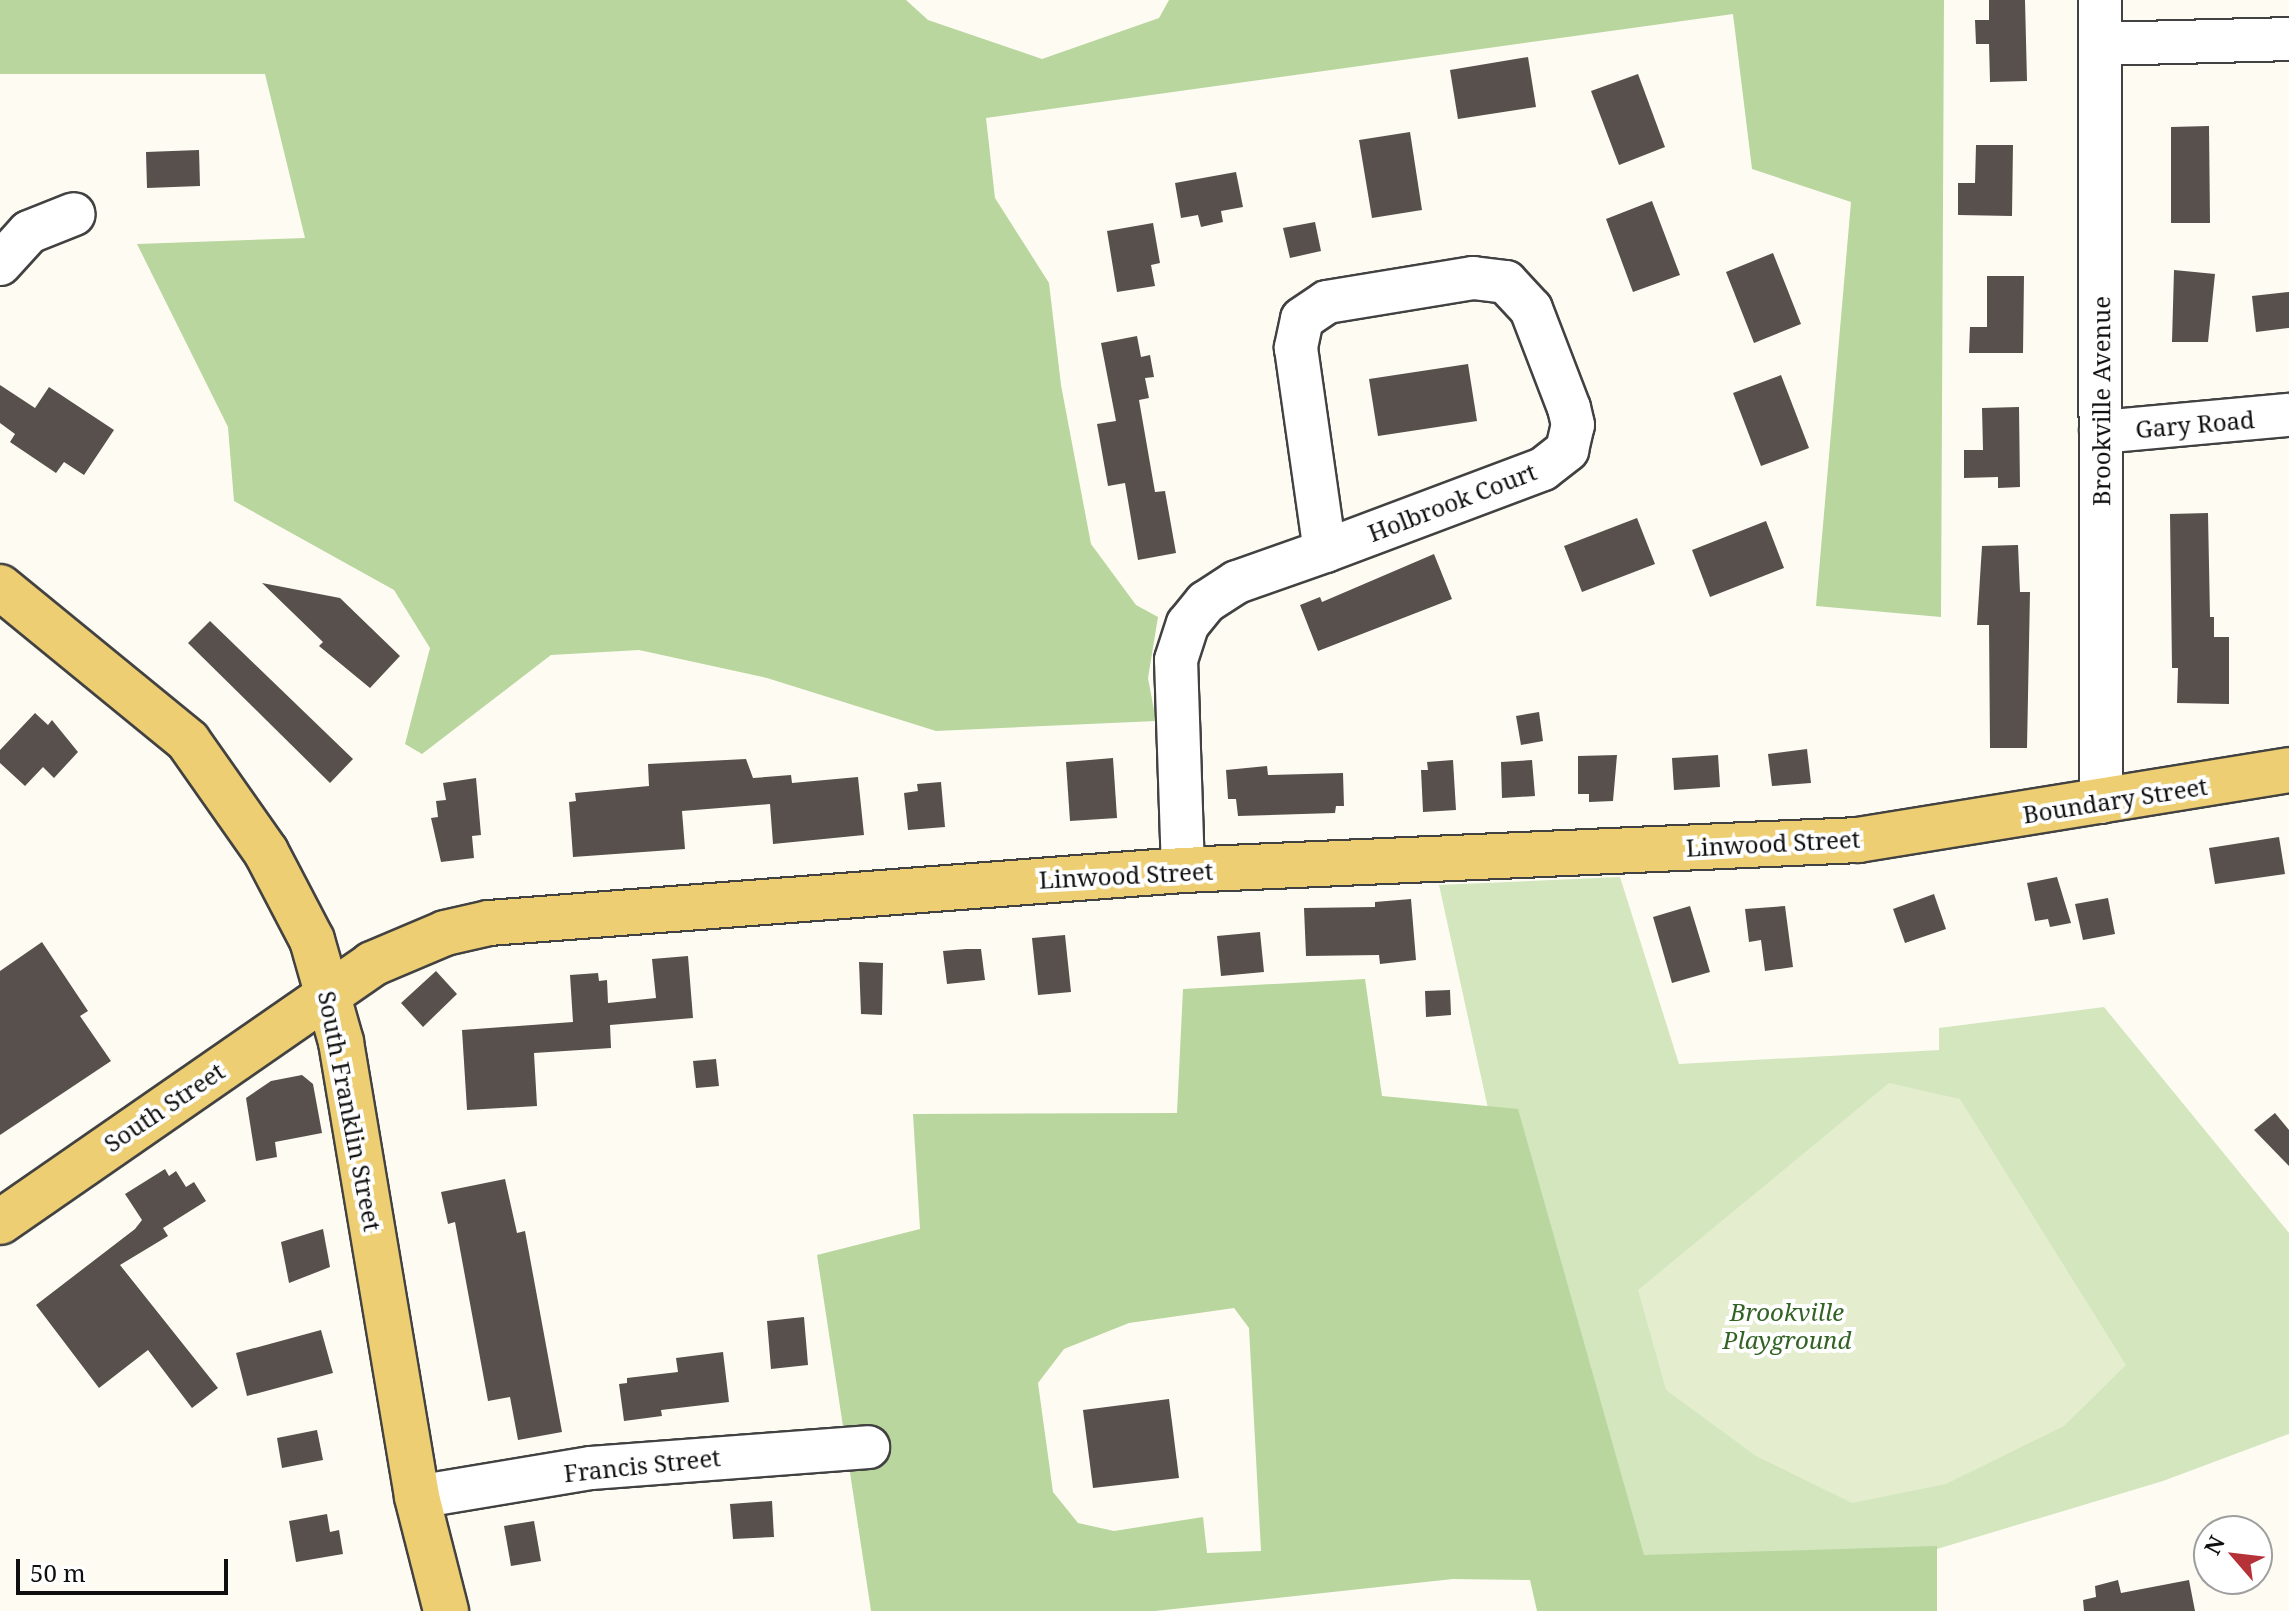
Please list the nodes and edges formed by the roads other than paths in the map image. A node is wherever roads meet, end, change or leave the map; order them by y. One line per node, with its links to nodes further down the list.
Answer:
1 (2100, 0): 3 (street, Brookville Avenue)
2 (2289, 39): 3 (street)
3 (2101, 44): 7 (street, Brookville Avenue)
4 (74, 214): 5 (street)
5 (0, 264)
6 (2289, 415): 7 (street, Gary Road)
7 (2101, 432): 11 (street, Brookville Avenue)
8 (1325, 551): 8 (street, Holbrook Court); 13 (street, Holbrook Court)
9 (0, 587): 14 (main road, South Franklin Street)
10 (2289, 770): 11 (main road, Boundary Street)
11 (2101, 802): 12 (main road, Boundary Street)
12 (1940, 828): 13 (main road, Linwood Street)
13 (1183, 870): 14 (main road, Linwood Street)
14 (330, 994): 15 (main road, South Street); 17 (main road, South Franklin Street)
15 (0, 1222)
16 (868, 1447): 17 (street, Francis Street)
17 (417, 1497): 18 (main road, South Franklin Street)
18 (446, 1611)

